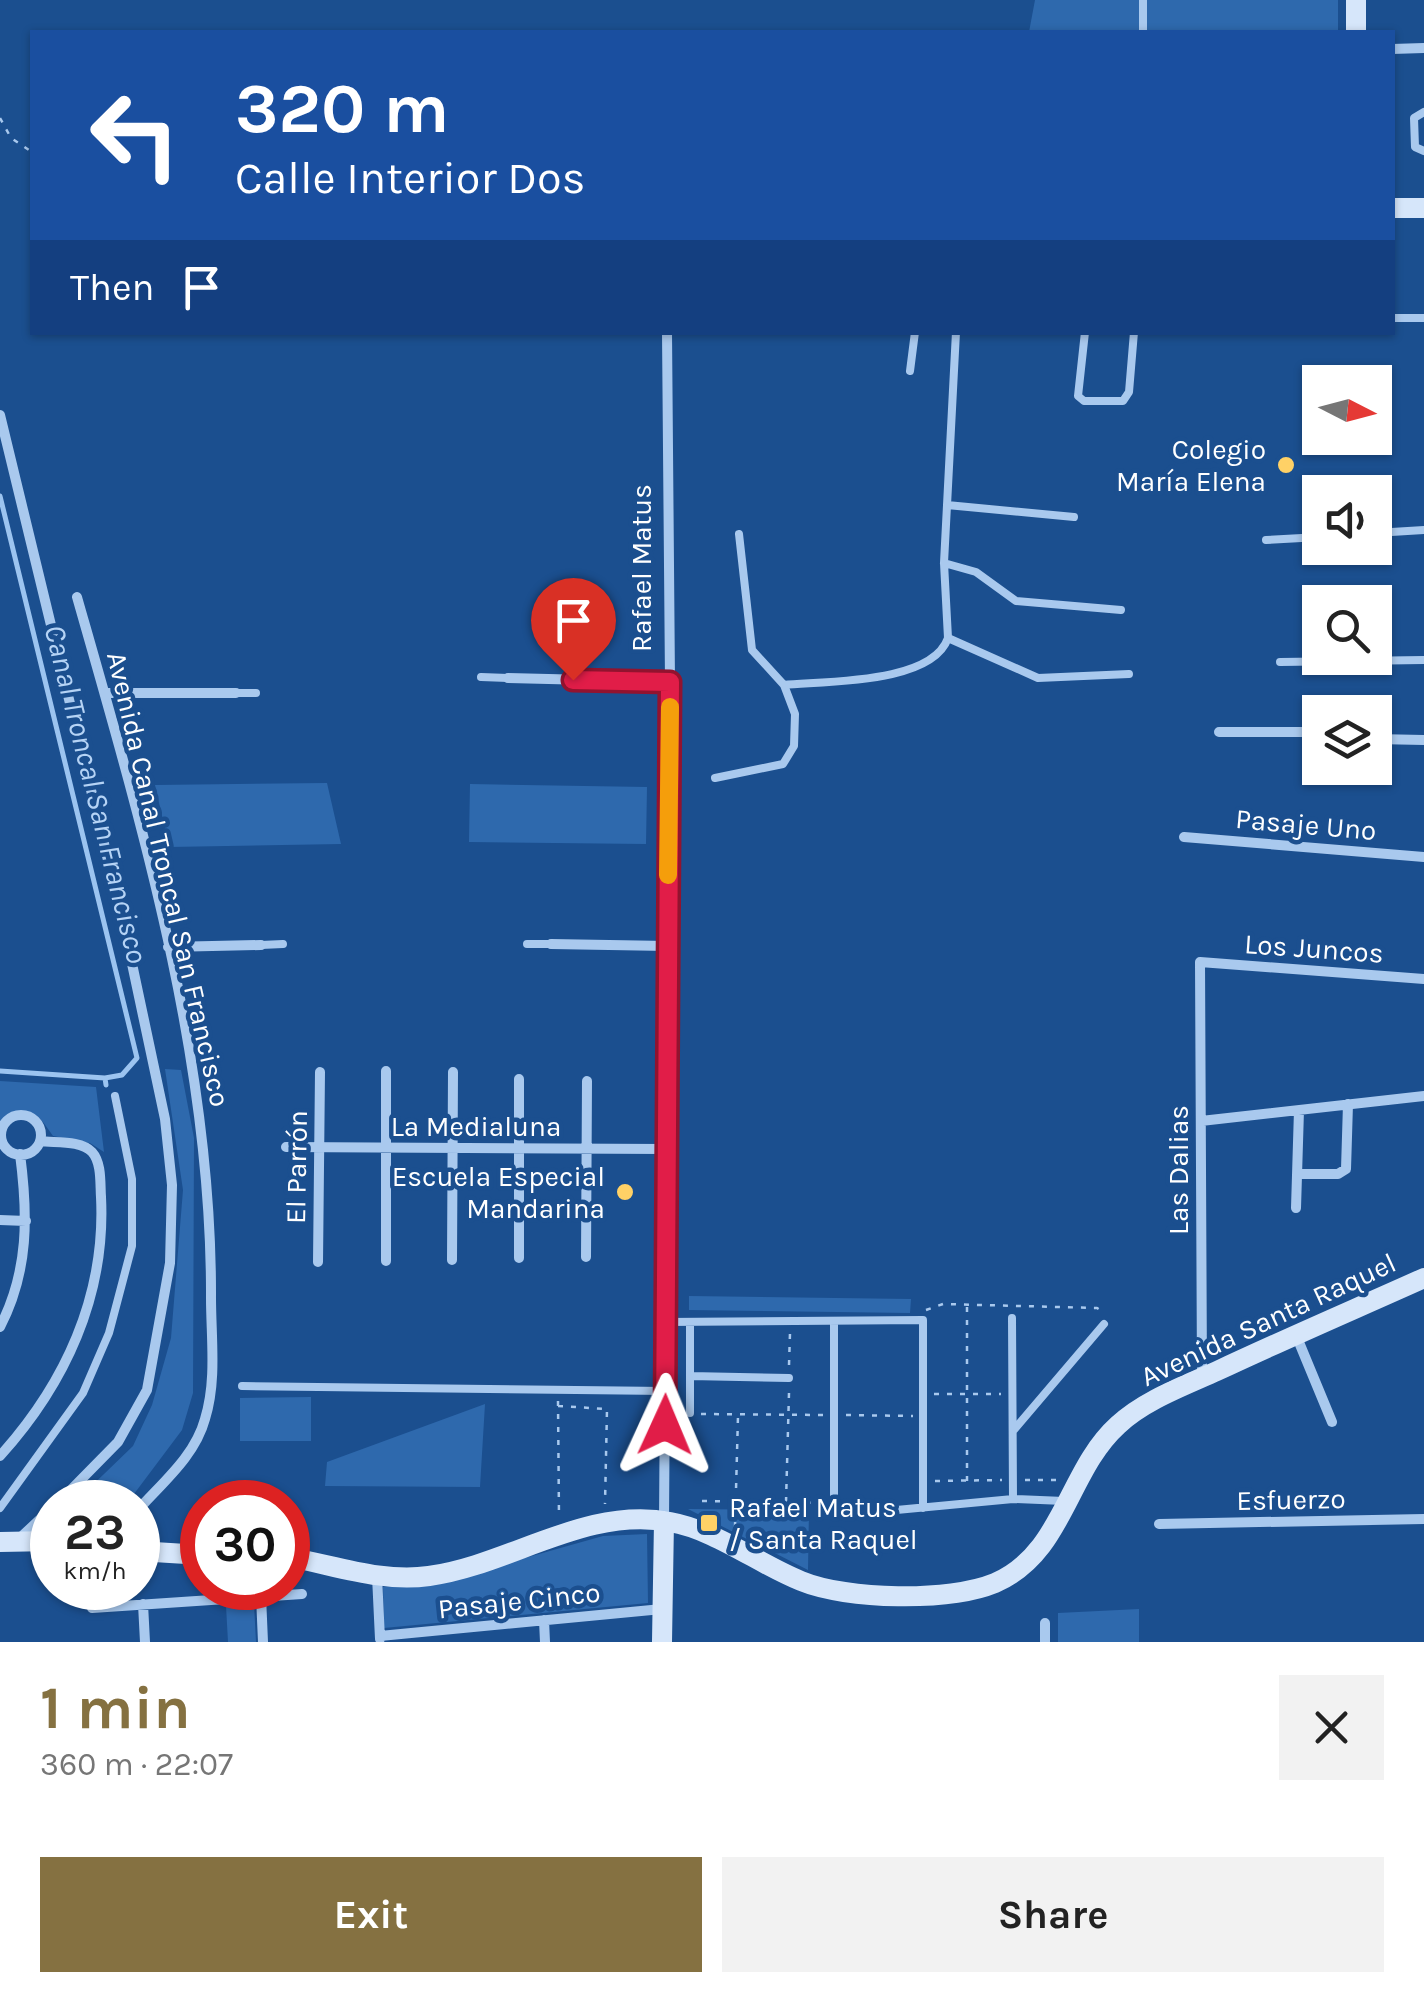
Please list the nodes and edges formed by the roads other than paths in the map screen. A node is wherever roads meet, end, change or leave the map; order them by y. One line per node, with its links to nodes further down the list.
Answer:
1 (1143, 0): 3 (lane)
2 (1356, 0): 4 (main road)
3 (1143, 30)
4 (1356, 30)
5 (1424, 48): 6 (street)
6 (1395, 49)
7 (1424, 112): 8 (lane)
8 (1424, 151)
9 (1395, 208): 10 (main road)
10 (1424, 208)
11 (1395, 318): 12 (lane)
12 (1424, 318)
13 (667, 335): 36 (street, Rafael Matus)
14 (915, 335): 18 (lane)
15 (956, 335): 20 (lane)
16 (1085, 335): 17 (lane)
17 (1134, 335)
18 (910, 371)
19 (0, 415): 104 (street, Avenida Canal Troncal San Francisco)
20 (946, 505): 21 (lane); 27 (lane)
21 (1074, 517)
22 (1424, 530): 23 (lane)
23 (1392, 533)
24 (739, 534): 37 (lane)
25 (1302, 538): 26 (lane)
26 (1266, 540)
27 (944, 562): 29 (lane); 30 (lane)
28 (78, 597): 38 (street, Avenida Canal Troncal San Francisco)
29 (1122, 610)
30 (948, 638): 33 (lane); 37 (lane)
31 (1424, 660): 32 (lane)
32 (1280, 662)
33 (1129, 674)
34 (481, 677): 35 (lane)
35 (508, 678): 36 (street)
36 (670, 682): 52 (street, Rafael Matus)
37 (784, 684): 45 (lane)
38 (105, 693): 39 (street); 53 (street, Avenida Canal Troncal San Francisco)
39 (236, 693): 40 (lane)
40 (256, 693)
41 (1219, 732): 42 (street)
42 (1302, 732)
43 (1392, 739): 44 (street)
44 (1424, 740)
45 (716, 778)
46 (1184, 837): 47 (street, Pasaje Uno)
47 (1424, 857)
48 (283, 944): 51 (lane)
49 (527, 944): 50 (lane)
50 (551, 944): 52 (street)
51 (261, 945): 53 (street)
52 (667, 946): 74 (street, Rafael Matus)
53 (168, 947): 105 (street, Avenida Canal Troncal San Francisco)
54 (1200, 962): 55 (street, Los Juncos); 65 (street, Las Dalias)
55 (1424, 979)
56 (386, 1071): 70 (street)
57 (320, 1072): 69 (street, El Parrón)
58 (453, 1072): 71 (street)
59 (519, 1079): 72 (street)
60 (587, 1080): 73 (street)
61 (114, 1096): 108 (lane)
62 (1424, 1096): 63 (street)
63 (1348, 1104): 64 (street); 76 (street)
64 (1298, 1110): 65 (street); 76 (street)
65 (1200, 1121): 97 (street, Las Dalias)
66 (1, 1138): 67 (street); 75 (street)
67 (40, 1141): 75 (street); 103 (street)
68 (286, 1147): 69 (street, La Medialuna)
69 (319, 1147): 70 (street, La Medialuna); 84 (street, El Parrón)
70 (386, 1148): 71 (street, La Medialuna); 83 (street)
71 (452, 1148): 72 (street, La Medialuna); 82 (street)
72 (519, 1148): 73 (street, La Medialuna); 81 (street)
73 (587, 1149): 74 (street, La Medialuna); 80 (street)
74 (665, 1149): 90 (street, Rafael Matus)
75 (20, 1154): 79 (street)
76 (1297, 1174): 77 (street)
77 (1296, 1208)
78 (0, 1220): 79 (street)
79 (26, 1221): 87 (street)
80 (586, 1257)
81 (519, 1258)
82 (452, 1260)
83 (386, 1261)
84 (318, 1262)
85 (1424, 1278): 94 (main road, Avenida Santa Raquel)
86 (0, 1292): 87 (street)
87 (15, 1293): 93 (street)
88 (1012, 1318): 102 (lane)
89 (834, 1321): 91 (lane); 109 (lane); 109 (lane)
90 (666, 1322): 91 (lane); 99 (street, Rafael Matus)
91 (690, 1322): 95 (lane)
92 (1104, 1324): 102 (lane)
93 (0, 1328)
94 (1296, 1334): 97 (main road, Avenida Santa Raquel); 101 (street)
95 (690, 1376): 96 (lane); 100 (lane)
96 (789, 1378)
97 (1202, 1378): 107 (main road, Avenida Santa Raquel)
98 (242, 1386): 99 (lane)
99 (666, 1390): 111 (street, Rafael Matus)
100 (690, 1414)
101 (1332, 1422)
102 (1012, 1431): 106 (lane)
103 (0, 1456)
104 (80, 1480)
105 (160, 1484)
106 (1013, 1499): 107 (lane); 109 (lane)
107 (1070, 1502): 111 (main road, Avenida Santa Raquel)
108 (0, 1508)
109 (923, 1508)
110 (1424, 1519): 112 (street, Esfuerzo)
111 (664, 1521): 117 (main road, Avenida Santa Raquel); 118 (main road, Rafael Matus)
112 (1159, 1524)
113 (30, 1526): 115 (street)
114 (30, 1544): 115 (main road)
115 (5, 1547)
116 (310, 1561): 117 (main road, Avenida Santa Raquel)
117 (377, 1575): 123 (street)
118 (662, 1609): 121 (street, Pasaje Cinco); 127 (main road, Rafael Matus)
119 (143, 1610): 124 (street)
120 (262, 1610): 125 (street)
121 (544, 1620): 123 (street, Pasaje Cinco); 126 (street)
122 (1044, 1623): 128 (street)
123 (380, 1639)
124 (145, 1642)
125 (263, 1642)
126 (544, 1642)
127 (662, 1642)
128 (1045, 1642)

